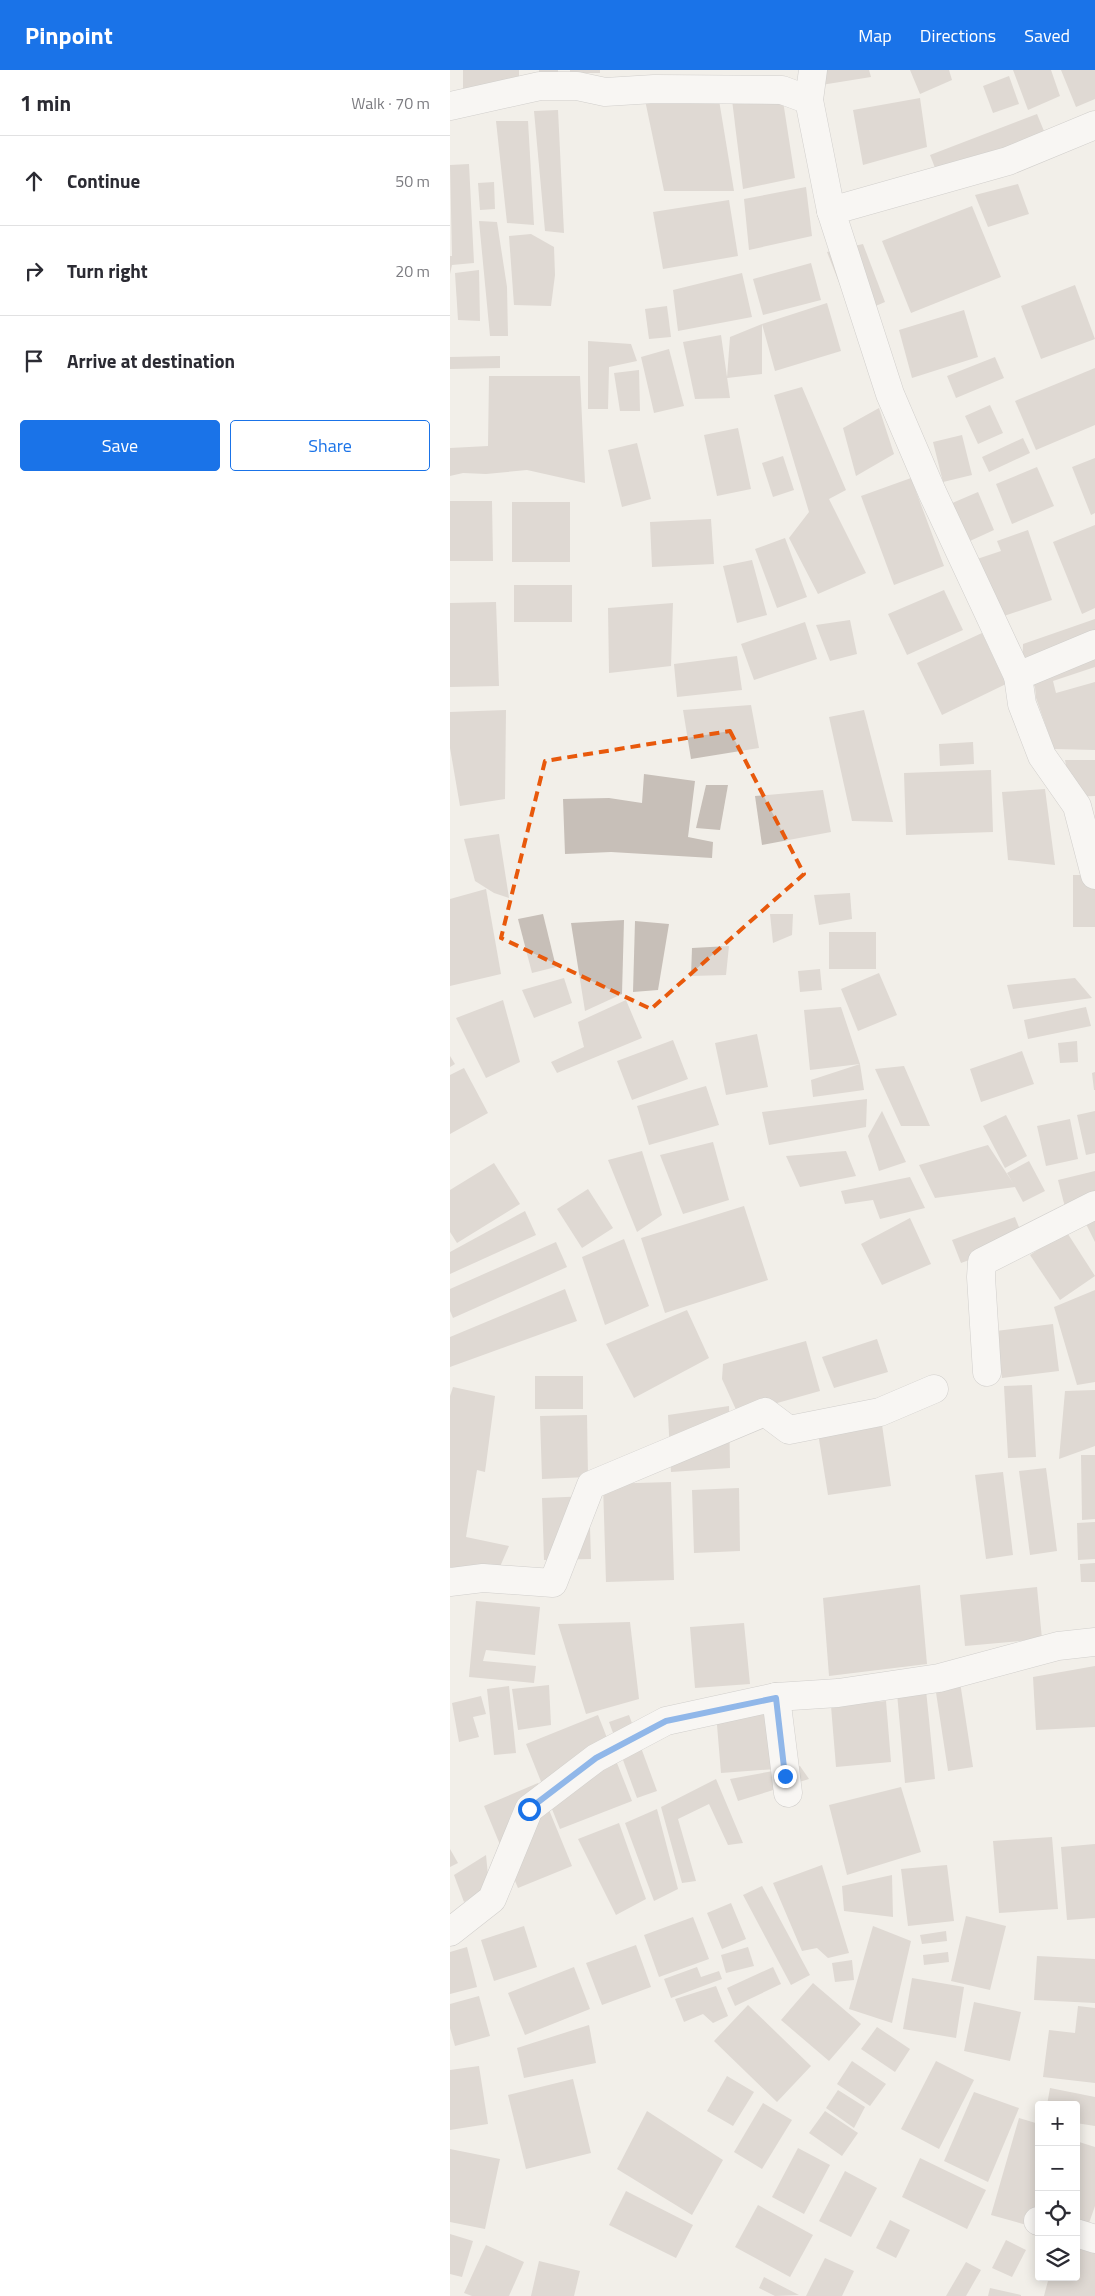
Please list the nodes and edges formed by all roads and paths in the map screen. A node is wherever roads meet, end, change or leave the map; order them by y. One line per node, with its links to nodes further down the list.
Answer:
1 (813, 70): 2 (street)
2 (809, 100): 3 (street); 5 (street)
3 (450, 106)
4 (1095, 125): 5 (street)
5 (831, 211): 7 (street)
6 (1095, 644): 7 (street)
7 (1018, 676): 8 (street)
8 (1095, 875)
9 (1095, 1205): 10 (street)
10 (987, 1372)
11 (934, 1389): 12 (street)
12 (450, 1582)
13 (1095, 1642): 14 (street)
14 (776, 1698): 15 (street); 16 (street)
15 (788, 1793)
16 (450, 1932)
17 (1080, 2234): 18 (street)
18 (1095, 2239)

